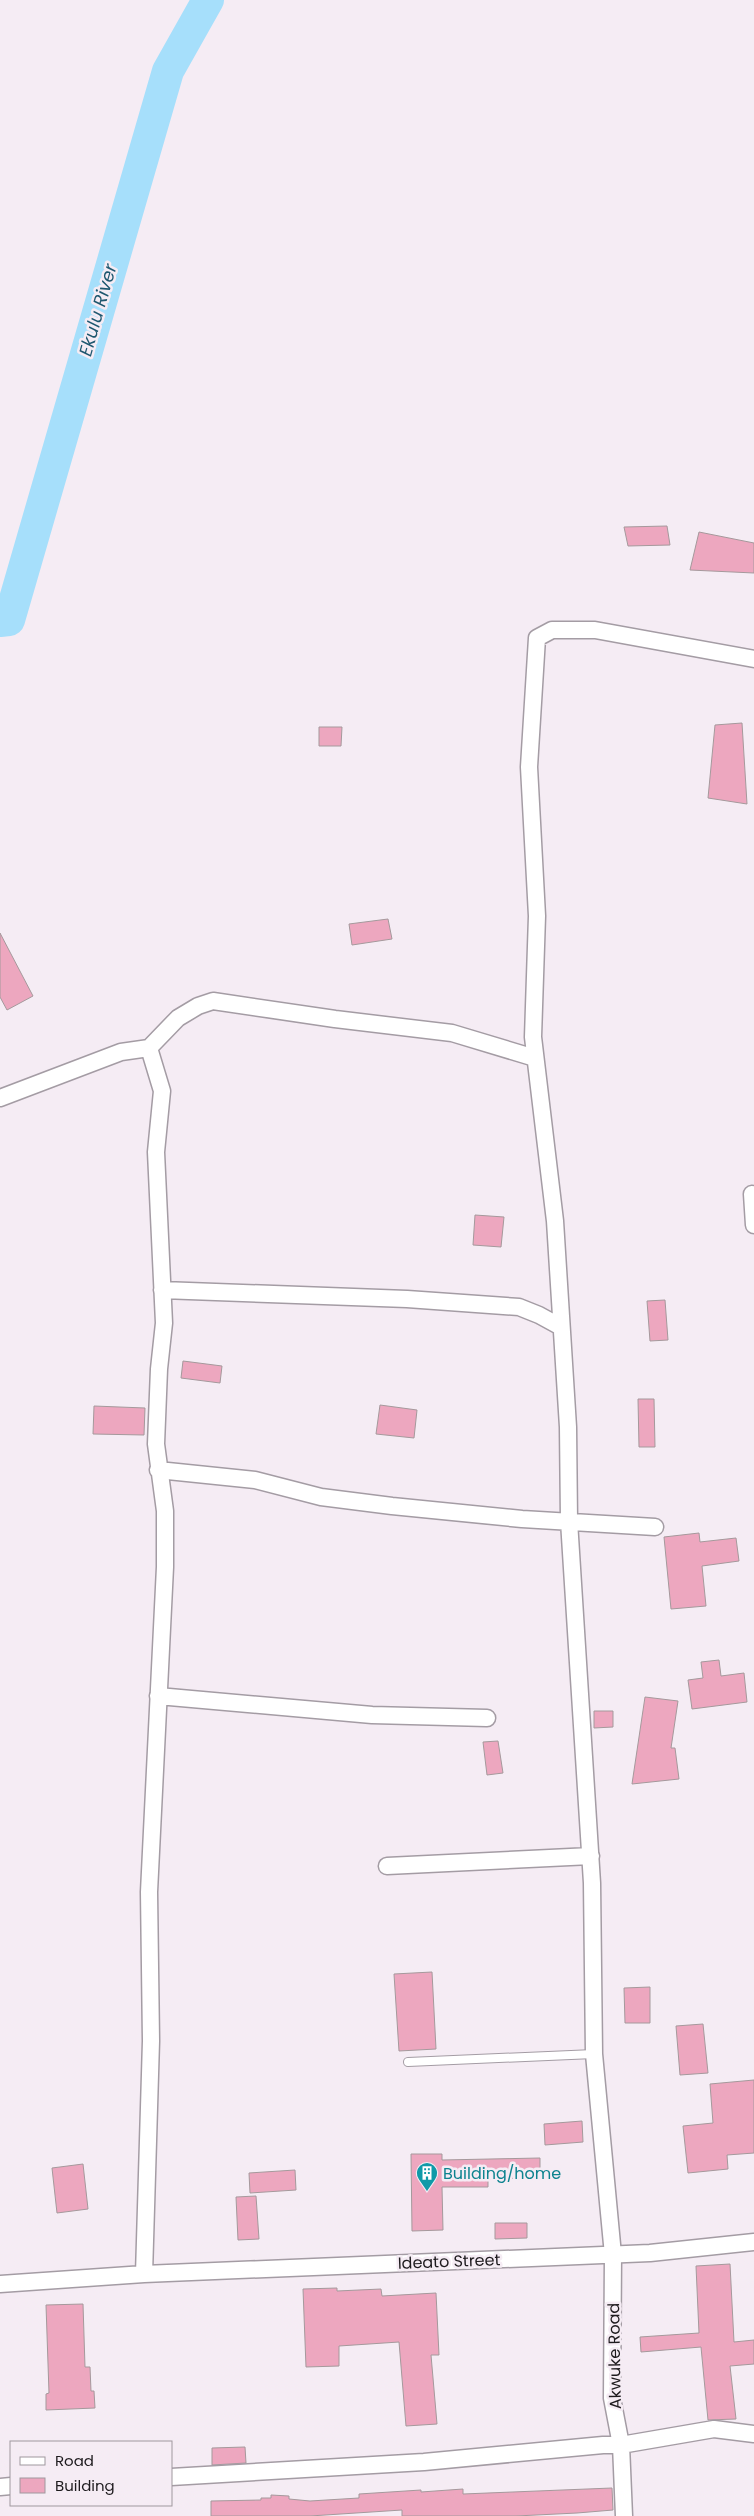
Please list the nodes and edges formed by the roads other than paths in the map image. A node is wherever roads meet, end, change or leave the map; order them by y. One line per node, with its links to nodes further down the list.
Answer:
1 (754, 658): 3 (street, Akwuke Road)
2 (149, 1048): 3 (street); 4 (street); 7 (street)
3 (535, 1058): 8 (street, Akwuke Road)
4 (0, 1098)
5 (752, 1194): 6 (street)
6 (754, 1225)
7 (162, 1290): 8 (street); 9 (street)
8 (561, 1327): 10 (street, Akwuke Road)
9 (158, 1470): 10 (street); 12 (street)
10 (569, 1521): 11 (street); 14 (street, Akwuke Road)
11 (655, 1527)
12 (158, 1696): 13 (street); 20 (street)
13 (487, 1718)
14 (591, 1856): 15 (street); 16 (street, Akwuke Road)
15 (387, 1866)
16 (594, 2054): 17 (lane); 19 (street, Akwuke Road)
17 (408, 2062)
18 (754, 2242): 19 (street, Ideato Street)
19 (613, 2254): 20 (street, Ideato Street); 23 (street, Akwuke Road)
20 (144, 2274): 21 (street, Ideato Street)
21 (0, 2284)
22 (754, 2434): 23 (street)
23 (621, 2445): 24 (street); 25 (street, Akwuke Road)
24 (172, 2476)
25 (624, 2516)

